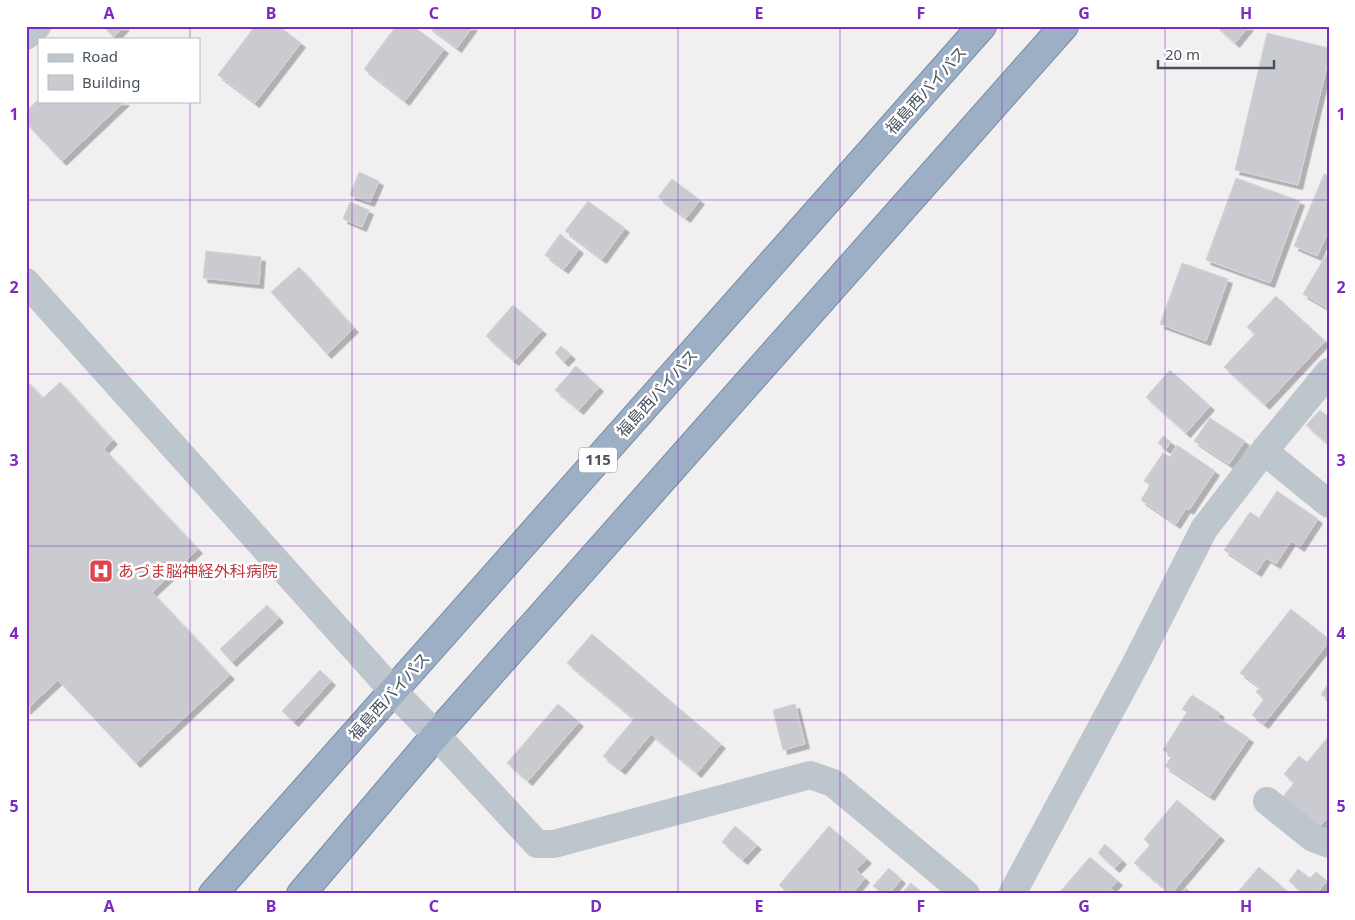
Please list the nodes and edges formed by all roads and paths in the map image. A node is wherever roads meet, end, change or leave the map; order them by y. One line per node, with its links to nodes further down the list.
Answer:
1 (37, 26): 4 (street)
2 (982, 26): 9 (highway, 福島西バイパス / 115)
3 (1064, 26): 10 (highway)
4 (26, 36)
5 (26, 282): 9 (street)
6 (1329, 372): 7 (street)
7 (1264, 450): 8 (street); 16 (street)
8 (1329, 504)
9 (393, 691): 10 (street); 13 (highway, 福島西バイパス / 115)
10 (436, 735): 14 (highway); 15 (street)
11 (1267, 801): 12 (street)
12 (1329, 844)
13 (213, 894)
14 (301, 894)
15 (966, 894)
16 (1012, 894)

